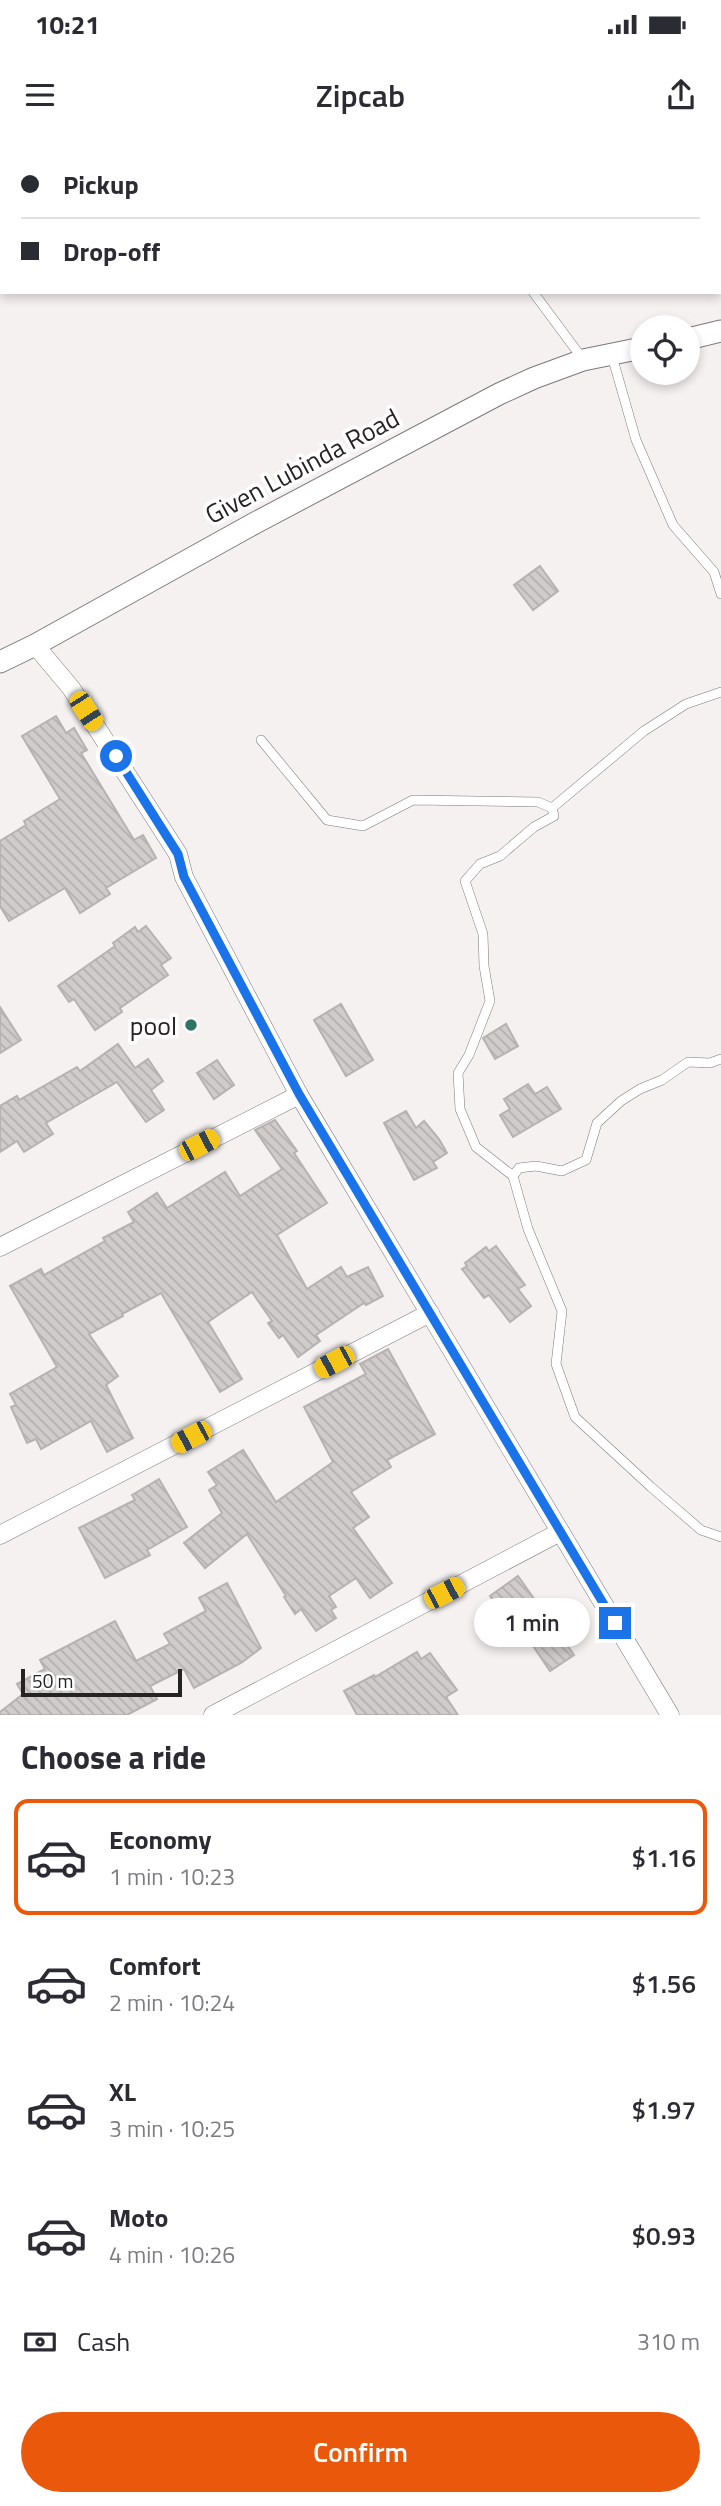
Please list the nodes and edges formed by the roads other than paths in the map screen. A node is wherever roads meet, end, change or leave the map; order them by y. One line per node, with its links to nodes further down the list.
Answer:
1 (534, 294): 6 (lane)
2 (721, 331): 3 (street)
3 (700, 336)
4 (630, 350): 5 (street, Given Lubinda Road)
5 (611, 354): 6 (street, Given Lubinda Road); 7 (lane)
6 (583, 360): 8 (street, Given Lubinda Road)
7 (721, 594)
8 (35, 645): 9 (street, Given Lubinda Road); 14 (street)
9 (0, 662)
10 (721, 691): 12 (lane)
11 (261, 740): 12 (lane)
12 (552, 808): 15 (lane)
13 (721, 1059): 15 (lane)
14 (299, 1094): 16 (street); 17 (street)
15 (513, 1176): 20 (lane)
16 (0, 1247)
17 (430, 1313): 18 (street); 19 (street)
18 (560, 1532): 21 (street); 22 (street)
19 (0, 1535)
20 (721, 1537)
21 (213, 1715)
22 (670, 1715)

